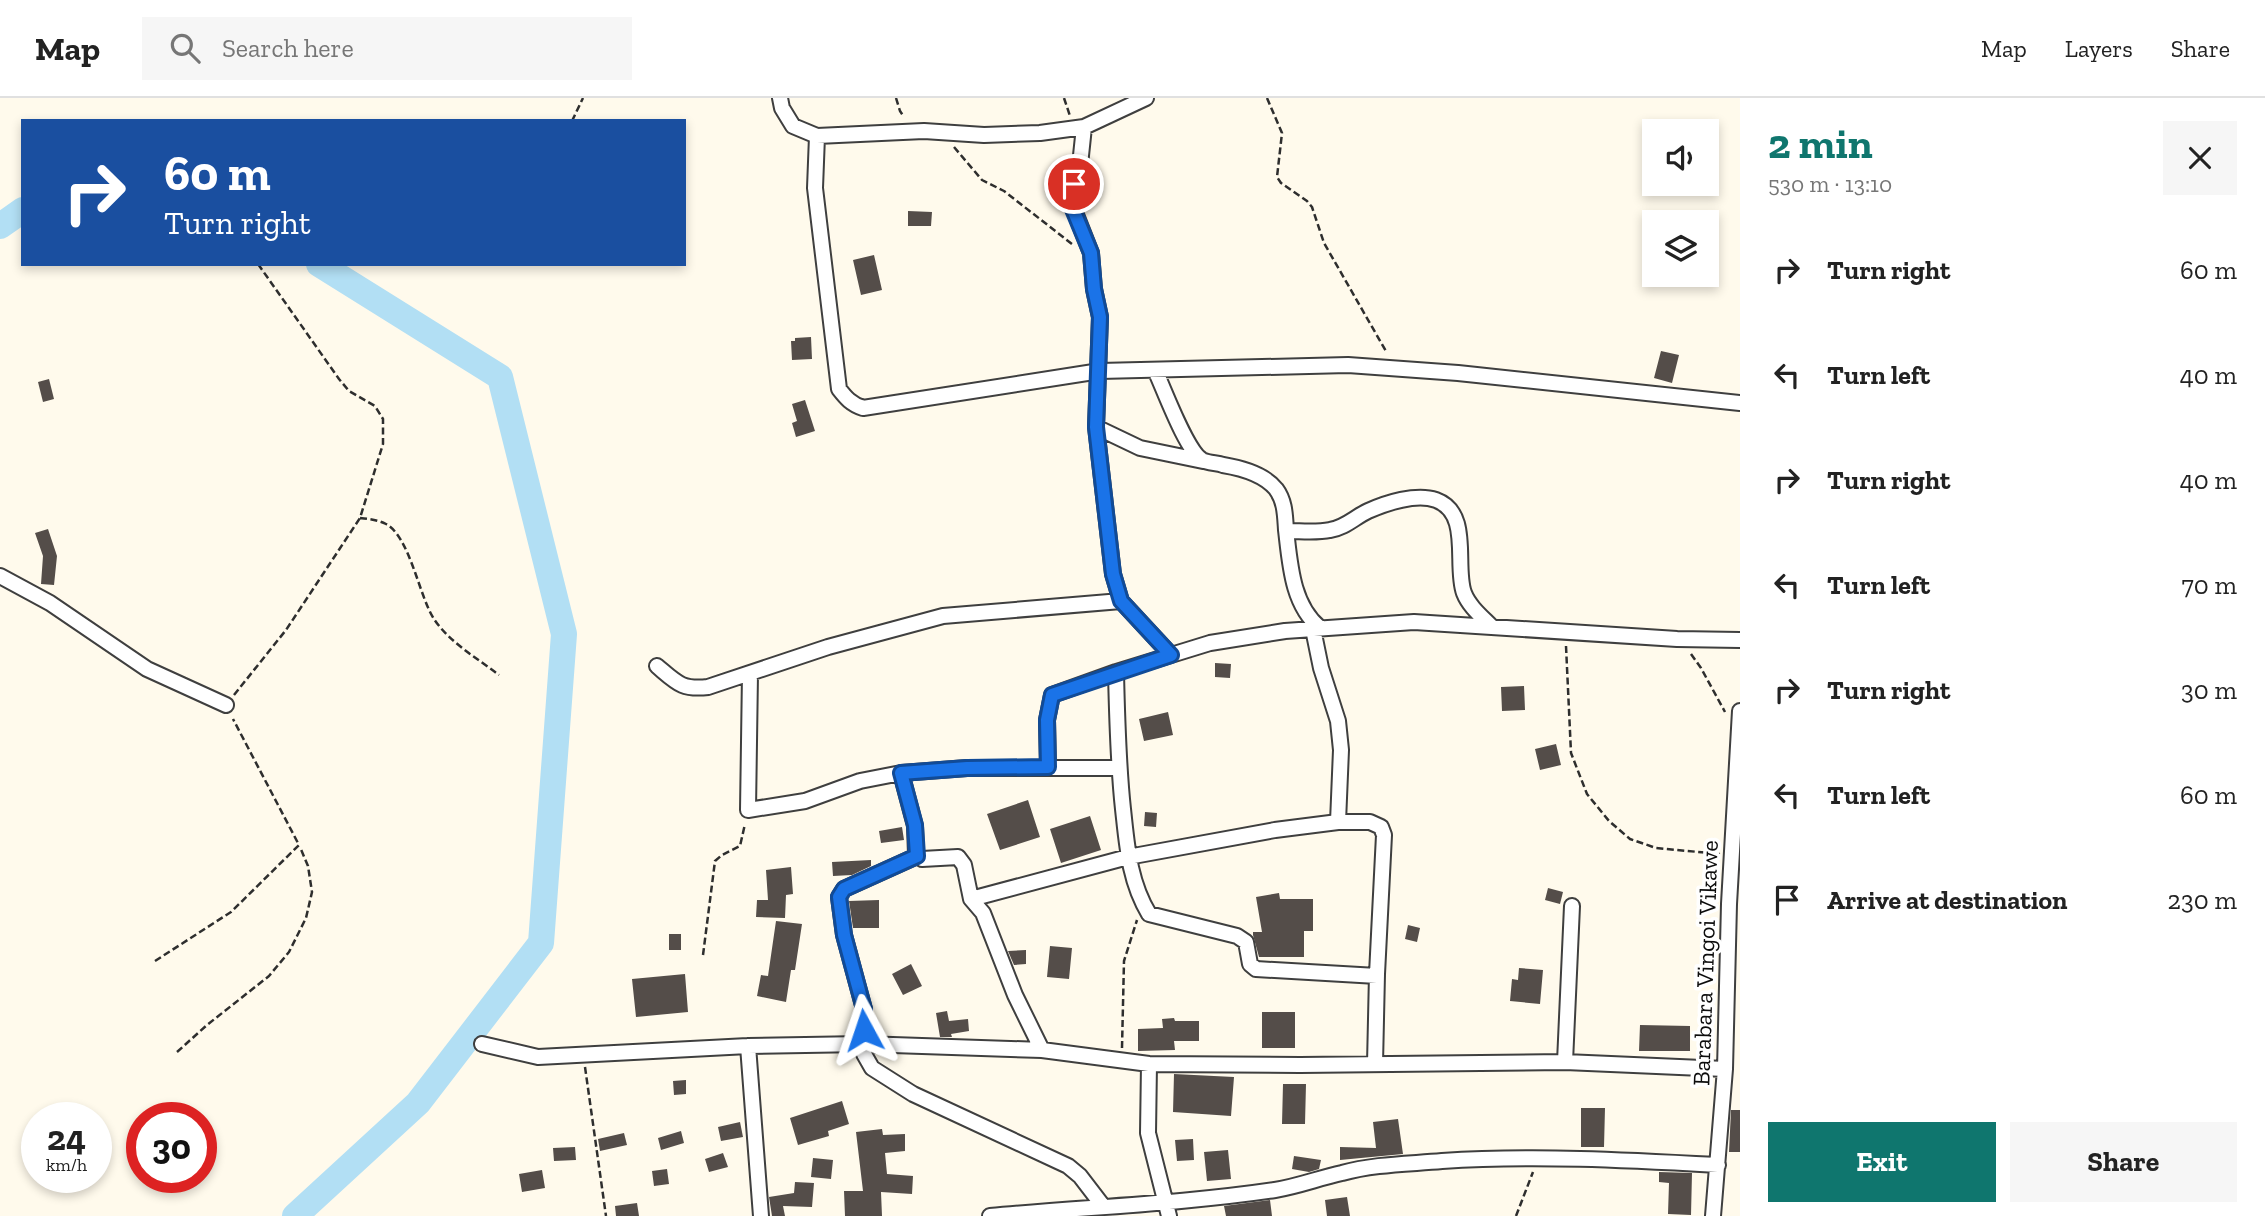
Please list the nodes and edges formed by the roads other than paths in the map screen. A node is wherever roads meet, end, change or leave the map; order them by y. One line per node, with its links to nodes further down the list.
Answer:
1 (780, 98): 4 (street)
2 (1146, 98): 3 (street)
3 (1084, 127): 4 (street); 6 (street)
4 (817, 136): 6 (street)
5 (1155, 370): 6 (street); 7 (street); 9 (street)
6 (1100, 371): 8 (street)
7 (1740, 403)
8 (1096, 427): 9 (street); 12 (street)
9 (1203, 461): 10 (street)
10 (1287, 531): 13 (street); 14 (street)
11 (0, 576): 20 (street)
12 (1121, 601): 16 (street); 19 (street)
13 (1491, 626): 14 (street); 15 (street)
14 (1317, 629): 16 (street); 25 (street)
15 (1740, 640)
16 (1171, 655): 18 (street)
17 (657, 666): 19 (street)
18 (1116, 672): 22 (street); 23 (street)
19 (750, 674): 24 (street)
20 (226, 705)
21 (1740, 711): 29 (street, Barabara Vingoi Vikawe)
22 (1048, 767): 23 (street); 24 (street)
23 (1119, 768): 27 (street)
24 (901, 773): 26 (street)
25 (1338, 822): 27 (street); 31 (street)
26 (917, 856): 28 (street); 33 (street)
27 (1128, 857): 28 (street); 31 (street)
28 (971, 899): 35 (street)
29 (1734, 904): 40 (street, Barabara Vingoi Vikawe)
30 (1572, 906): 37 (street)
31 (1377, 976): 39 (street)
32 (482, 1044): 34 (street)
33 (863, 1044): 34 (street); 35 (street); 42 (street)
34 (748, 1046): 44 (street)
35 (1042, 1050): 38 (street)
36 (1740, 1061): 40 (street)
37 (1565, 1062): 39 (street); 40 (street)
38 (1149, 1064): 39 (street); 43 (street)
39 (1375, 1064)
40 (1725, 1064): 41 (street, Barabara Vingoi Vikawe)
41 (1718, 1165): 43 (street); 46 (street, Barabara Vingoi Vikawe)
42 (1103, 1206): 43 (street); 45 (street)
43 (1168, 1209)
44 (761, 1216)
45 (990, 1216)
46 (1713, 1216)

